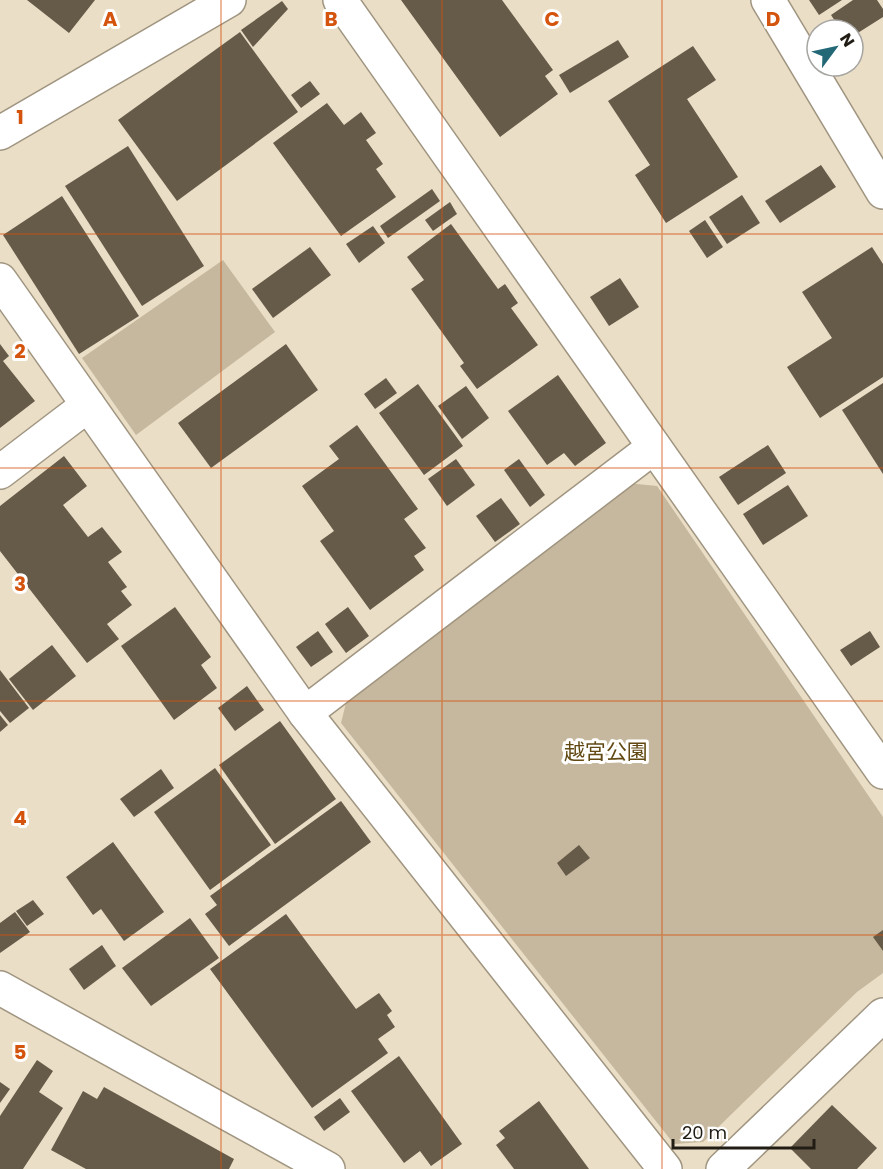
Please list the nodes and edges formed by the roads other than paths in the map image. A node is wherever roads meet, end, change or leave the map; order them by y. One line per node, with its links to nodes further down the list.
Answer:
1 (229, 0): 4 (street)
2 (340, 0): 8 (street)
3 (768, 0): 5 (street)
4 (0, 133)
5 (883, 192)
6 (0, 280): 7 (street)
7 (88, 405): 9 (street); 10 (street)
8 (654, 447): 10 (street); 11 (street)
9 (0, 472)
10 (305, 713): 15 (street)
11 (883, 772)
12 (0, 988): 14 (street)
13 (883, 1015): 16 (street)
14 (328, 1169)
15 (665, 1169)
16 (723, 1169)

